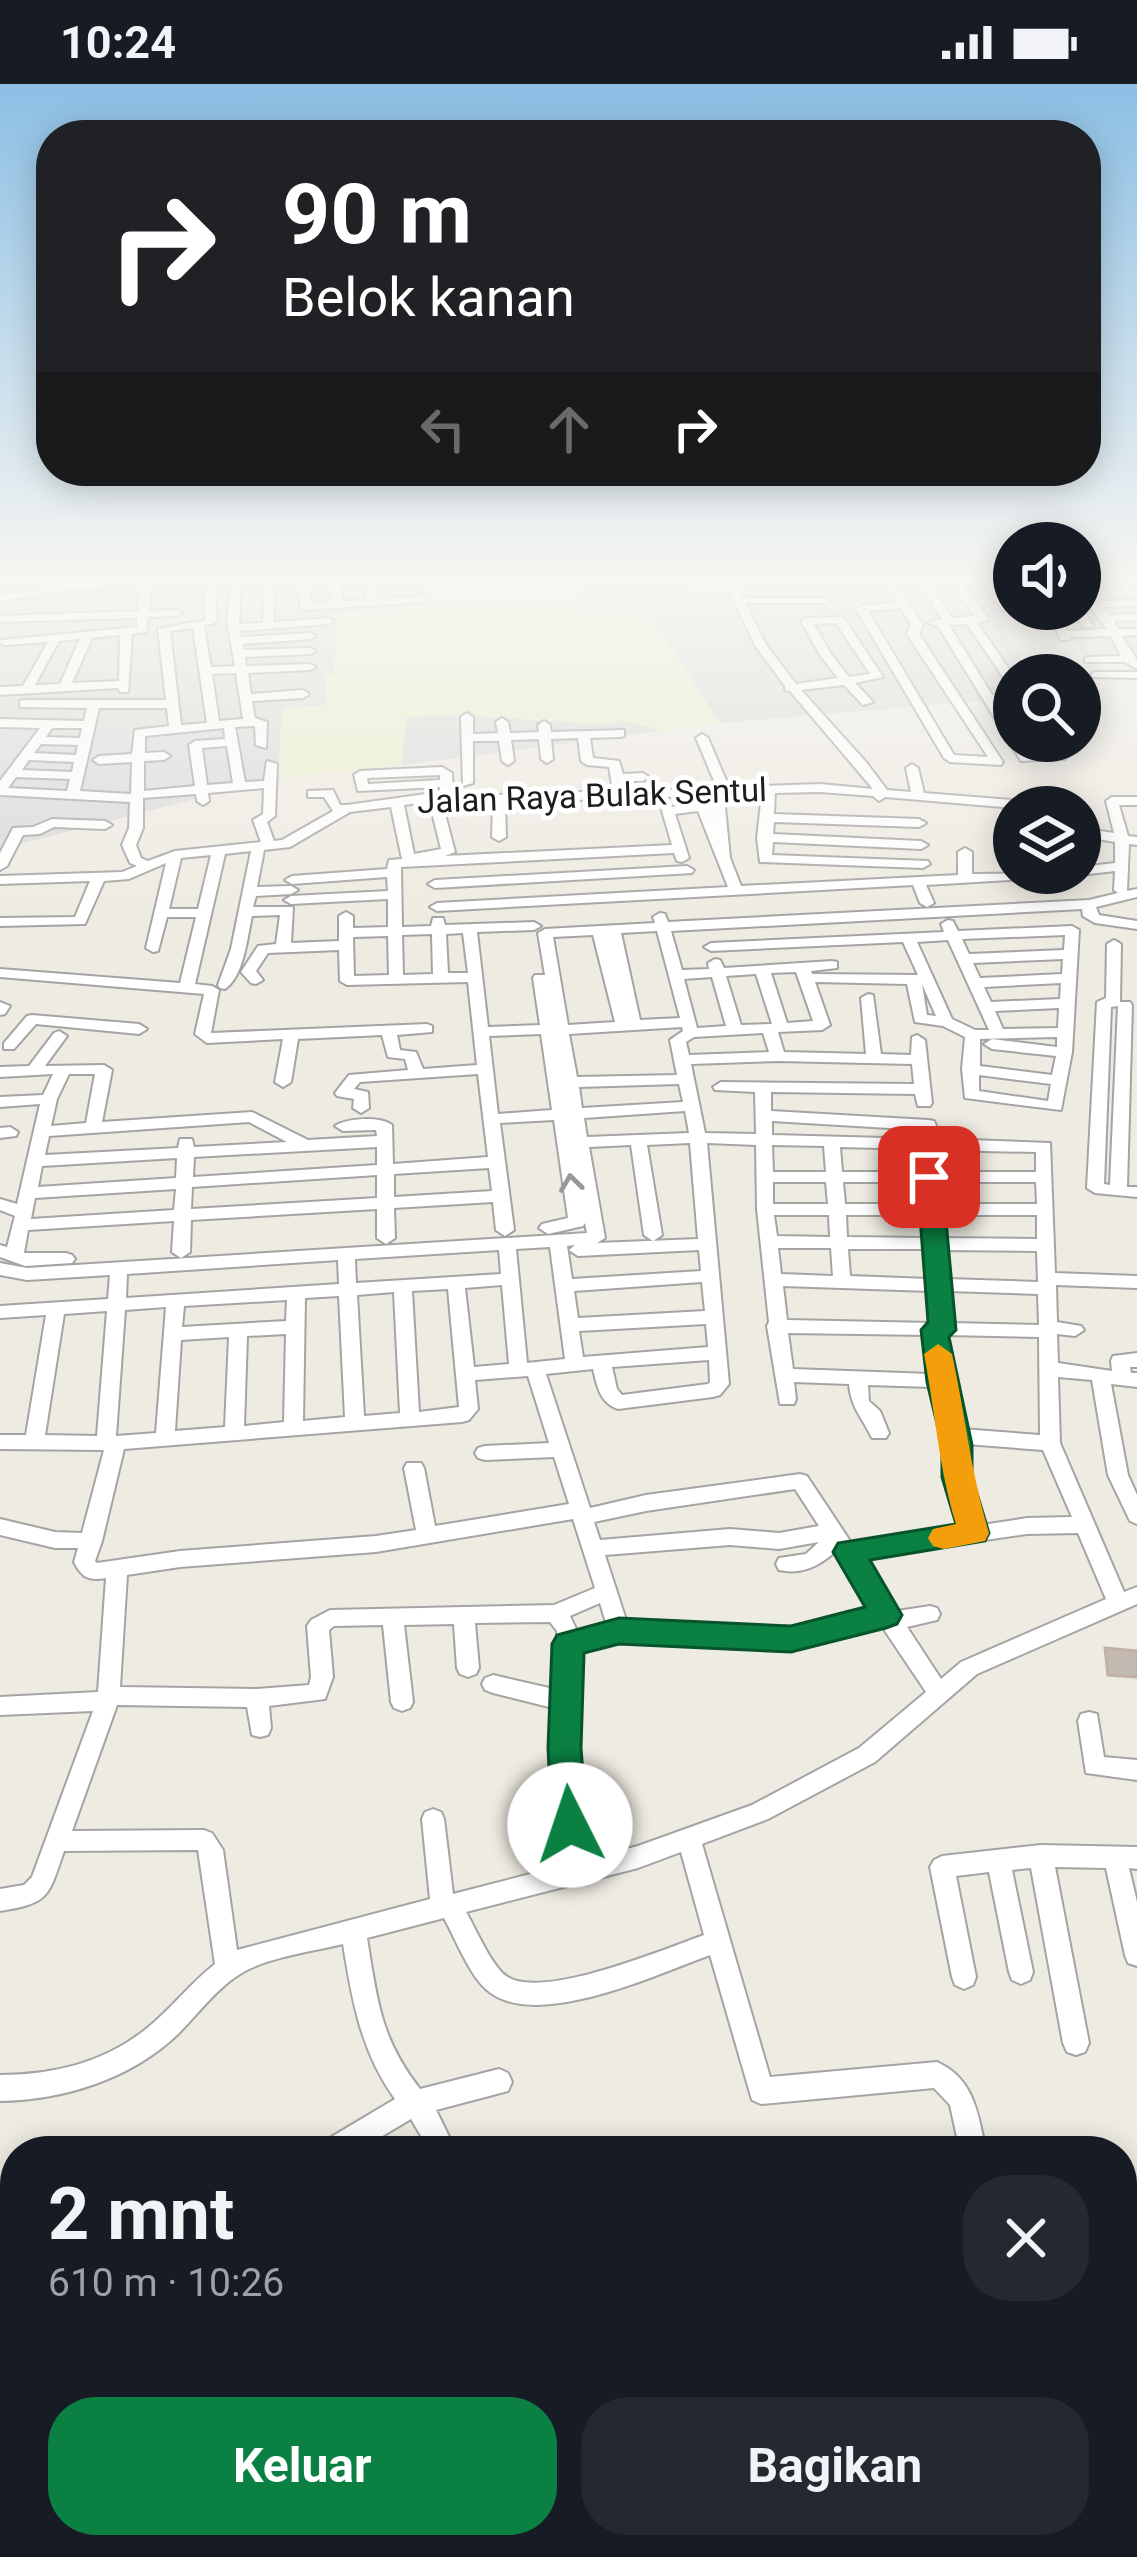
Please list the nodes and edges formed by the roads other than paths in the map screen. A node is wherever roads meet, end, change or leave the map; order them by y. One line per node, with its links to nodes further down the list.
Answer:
1 (171, 691): 15 (street)
2 (209, 691): 25 (street)
3 (245, 691): 10 (street)
4 (276, 691): 10 (street)
5 (797, 691): 63 (street)
6 (857, 691): 13 (street)
7 (910, 691): 8 (street)
8 (951, 691)
9 (986, 691): 11 (street)
10 (246, 698): 20 (street)
11 (990, 699): 12 (street); 16 (street)
12 (993, 699)
13 (867, 702)
14 (24, 704): 17 (street)
15 (172, 704): 17 (street); 26 (street)
16 (993, 704)
17 (93, 707): 22 (street)
18 (277, 712): 20 (street)
19 (467, 717): 31 (street)
20 (249, 718): 23 (street); 36 (street)
21 (49, 724): 22 (street); 24 (street); 33 (street)
22 (89, 725): 34 (street)
23 (230, 725): 25 (street); 35 (street)
24 (2, 726)
25 (214, 726): 26 (street)
26 (176, 728): 39 (street)
27 (503, 729): 28 (street); 31 (street); 43 (street)
28 (544, 730): 29 (street); 41 (street)
29 (583, 733): 30 (street); 53 (street)
30 (620, 733)
31 (468, 737): 51 (street)
32 (702, 738): 56 (street)
33 (38, 740): 34 (street); 37 (street)
34 (86, 742): 40 (street)
35 (232, 742): 55 (street); 65 (street)
36 (262, 746)
37 (25, 756): 40 (street); 47 (street)
38 (164, 756): 39 (street)
39 (138, 758): 42 (street); 64 (street)
40 (82, 759): 49 (street)
41 (548, 759)
42 (99, 760)
43 (508, 761)
44 (271, 764): 52 (street)
45 (912, 768): 66 (street)
46 (671, 770): 59 (street)
47 (13, 773): 49 (street); 57 (street)
48 (957, 773): 67 (street)
49 (78, 776): 61 (street)
50 (643, 777): 53 (street)
51 (467, 783)
52 (269, 784): 55 (street); 83 (street)
53 (618, 785): 59 (street, Jalan Raya Bulak Sentul); 68 (street, Jalan Raya Bulak Sentul)
54 (770, 786): 56 (street, Jalan Raya Bulak Sentul); 60 (street, Jalan Raya Bulak Sentul); 74 (street)
55 (240, 788): 65 (street)
56 (723, 788): 59 (street, Jalan Raya Bulak Sentul)
57 (0, 790): 61 (street)
58 (446, 790): 58 (street); 69 (street, Jalan Raya Bulak Sentul); 72 (street, Jalan Raya Bulak Sentul)
59 (675, 790)
60 (848, 793): 63 (street, Jalan Raya Bulak Sentul); 75 (street)
61 (73, 794): 64 (street)
62 (314, 794): 73 (street)
63 (880, 794): 66 (street, Jalan Raya Bulak Sentul)
64 (137, 796): 65 (street); 90 (street)
65 (203, 796)
66 (918, 796): 67 (street, Jalan Raya Bulak Sentul); 76 (street)
67 (962, 796): 70 (street, Jalan Raya Bulak Sentul)
68 (499, 798): 69 (street, Jalan Raya Bulak Sentul); 78 (street)
69 (464, 800): 72 (street)
70 (993, 800)
71 (1137, 801): 80 (street)
72 (397, 803): 73 (street, Jalan Raya Bulak Sentul)
73 (347, 809): 83 (street, Jalan Raya Bulak Sentul)
74 (767, 818): 75 (street); 79 (street)
75 (850, 820): 76 (street); 81 (street)
76 (920, 823): 82 (street)
77 (105, 825): 91 (street)
78 (500, 837)
79 (764, 838): 81 (street); 96 (street)
80 (1129, 840): 92 (street)
81 (849, 842): 82 (street)
82 (921, 844): 96 (street)
83 (270, 847): 85 (street, Jalan Raya Bulak Sentul); 105 (street); 107 (street)
84 (679, 849): 88 (street); 94 (street); 103 (street)
85 (219, 851): 87 (street, Jalan Raya Bulak Sentul); 117 (street)
86 (965, 852): 100 (street)
87 (176, 855): 90 (street, Jalan Raya Bulak Sentul); 116 (street)
88 (546, 857): 89 (street); 98 (street)
89 (434, 862): 95 (street); 102 (street)
90 (146, 865): 97 (street, Jalan Raya Bulak Sentul)
91 (0, 866)
92 (1120, 866): 93 (street); 104 (street)
93 (1101, 869)
94 (687, 870): 98 (street); 106 (street)
95 (393, 873): 107 (street); 108 (street)
96 (922, 873): 100 (street); 103 (street); 113 (street)
97 (98, 878): 101 (street, Jalan Raya Bulak Sentul); 119 (street)
98 (551, 878): 102 (street); 109 (street)
99 (993, 878): 100 (street)
100 (958, 879): 110 (street)
101 (0, 880)
102 (435, 884): 114 (street)
103 (735, 886): 106 (street)
104 (1132, 889): 111 (street); 112 (street)
105 (249, 892): 107 (street); 115 (street)
106 (695, 893): 109 (street); 118 (street)
107 (290, 895): 108 (street); 115 (street); 136 (street)
108 (394, 895): 128 (street)
109 (556, 901): 114 (street); 121 (street)
110 (963, 901): 111 (street); 113 (street)
111 (1035, 903): 112 (street); 113 (street)
112 (1089, 904): 122 (street)
113 (934, 905): 118 (street); 129 (street)
114 (437, 908): 126 (street)
115 (246, 912): 153 (street)
116 (160, 913): 117 (street); 135 (street)
117 (203, 913): 154 (street)
118 (704, 920): 120 (street); 134 (street)
119 (0, 922)
120 (662, 922): 121 (street); 125 (street); 144 (street)
121 (561, 924): 123 (street)
122 (1137, 925)
123 (534, 926): 124 (street); 164 (street)
124 (470, 929): 126 (street); 146 (street)
125 (606, 929): 159 (street); 164 (street)
126 (439, 931): 128 (street); 148 (street)
127 (346, 932): 128 (street); 136 (street); 151 (street)
128 (396, 932): 151 (street)
129 (952, 933): 130 (street); 137 (street); 138 (street)
130 (907, 936): 131 (street); 149 (street)
131 (864, 938): 132 (street); 145 (street)
132 (821, 941): 134 (street); 140 (street)
133 (1114, 944): 157 (street)
134 (711, 947): 141 (street)
135 (153, 948)
136 (283, 948): 150 (street)
137 (1071, 954): 138 (street); 147 (street)
138 (964, 959): 152 (street)
139 (762, 969): 141 (street); 143 (street); 161 (street)
140 (834, 971): 143 (street); 145 (street)
141 (718, 972): 144 (street); 165 (street)
142 (0, 973): 154 (street)
143 (804, 973): 161 (street)
144 (677, 975): 160 (street)
145 (881, 976): 149 (street)
146 (474, 977): 148 (street); 167 (street)
147 (1068, 978): 152 (street); 156 (street)
148 (440, 979): 151 (street)
149 (920, 979): 172 (street)
150 (256, 980)
151 (396, 981)
152 (974, 982): 158 (street)
153 (225, 985)
154 (187, 986): 171 (street)
155 (868, 998): 177 (street)
156 (1068, 1003): 158 (street); 168 (street)
157 (1114, 1003): 219 (street)
158 (986, 1007): 169 (street)
159 (630, 1025): 160 (street); 164 (street)
160 (689, 1027): 165 (street); 180 (street)
161 (775, 1028): 165 (street); 176 (street)
162 (139, 1029): 174 (street)
163 (428, 1029): 166 (street)
164 (553, 1029): 167 (street); 186 (street); 193 (street)
165 (735, 1030)
166 (389, 1031): 171 (street); 183 (street)
167 (480, 1032): 179 (street)
168 (1066, 1032): 169 (street); 175 (street)
169 (998, 1034): 172 (street)
170 (58, 1036): 182 (street)
171 (291, 1036): 185 (street)
172 (972, 1038): 175 (street); 181 (street)
173 (917, 1040): 178 (street)
174 (12, 1047)
175 (1064, 1052): 184 (street)
176 (778, 1056): 177 (street); 180 (street)
177 (874, 1059): 178 (street)
178 (919, 1060): 188 (street)
179 (485, 1069): 183 (street); 195 (street)
180 (684, 1069): 186 (street); 191 (street)
181 (970, 1069): 184 (street); 184 (street)
182 (0, 1072)
183 (416, 1072): 192 (street)
184 (1060, 1081)
185 (284, 1082)
186 (572, 1082): 193 (street)
187 (721, 1087): 188 (street)
188 (763, 1087): 194 (street)
189 (50, 1100): 190 (street); 199 (street); 200 (street)
190 (0, 1102)
191 (693, 1106): 193 (street); 201 (street)
192 (361, 1108)
193 (570, 1114): 195 (street); 204 (street); 231 (street, one-way to 193)
194 (765, 1116): 197 (street); 205 (street)
195 (491, 1119): 212 (street)
196 (187, 1122): 199 (street); 206 (street); 210 (street)
197 (893, 1122): 208 (street); 209 (street)
198 (343, 1126): 203 (street)
199 (93, 1127): 200 (street)
200 (44, 1131): 211 (street)
201 (698, 1138): 202 (street); 205 (street); 233 (street)
202 (638, 1139): 204 (street); 230 (street)
203 (385, 1141): 206 (street); 213 (street)
204 (583, 1142): 232 (street)
205 (764, 1142): 207 (street); 214 (street)
206 (304, 1144): 210 (street)
207 (832, 1144): 208 (street); 215 (street)
208 (894, 1144): 209 (street)
209 (931, 1145): 216 (street); 217 (street)
210 (186, 1151): 211 (street); 218 (street)
211 (34, 1161): 220 (street)
212 (496, 1162): 213 (street); 221 (street)
213 (385, 1169): 218 (street); 222 (street)
214 (764, 1177): 215 (street); 224 (street)
215 (835, 1177): 216 (street); 225 (street)
216 (929, 1177): 217 (street); 226 (street)
217 (1044, 1177): 227 (street)
218 (185, 1183): 220 (street); 228 (street)
219 (1137, 1192)
220 (29, 1193): 229 (street)
221 (501, 1196): 222 (street); 231 (street)
222 (385, 1203): 228 (street); 234 (street)
223 (0, 1204): 229 (street)
224 (765, 1209): 225 (street); 235 (street)
225 (840, 1209): 226 (street); 236 (street)
226 (933, 1210): 227 (street); 238 (street)
227 (1045, 1210): 239 (street)
228 (183, 1216): 229 (street); 240 (street)
229 (23, 1219): 242 (street)
230 (653, 1235): 232 (street); 233 (street)
231 (506, 1236): 234 (street); 237 (street); 245 (street)
232 (596, 1238): 237 (street)
233 (705, 1239): 237 (street); 244 (street)
234 (377, 1243): 240 (street); 241 (street)
235 (769, 1243): 236 (street); 246 (street)
236 (842, 1243): 238 (street); 249 (street)
237 (559, 1245): 252 (street)
238 (935, 1245): 239 (street); 253 (street)
239 (1046, 1245): 250 (street)
240 (181, 1252): 242 (street)
241 (346, 1253): 243 (street); 254 (street)
242 (9, 1262): 243 (street)
243 (119, 1267): 257 (street)
244 (709, 1276): 252 (street); 260 (street)
245 (510, 1279): 247 (street); 274 (street)
246 (774, 1280): 249 (street); 262 (street)
247 (456, 1282): 251 (street); 275 (street)
248 (1137, 1282): 250 (street)
249 (842, 1283): 253 (street)
250 (1046, 1283): 253 (street); 264 (street)
251 (403, 1286): 254 (street); 282 (street)
252 (564, 1286): 261 (street)
253 (938, 1286): 265 (street)
254 (350, 1289): 255 (street); 283 (street)
255 (296, 1292): 256 (street); 263 (street)
256 (176, 1301): 257 (street); 268 (street)
257 (118, 1306): 258 (street); 290 (street)
258 (56, 1310): 259 (street); 292 (street)
259 (0, 1312)
260 (714, 1317): 261 (street); 269 (street)
261 (568, 1325): 272 (street)
262 (776, 1326): 265 (street); 276 (street)
263 (296, 1327): 267 (street); 284 (street)
264 (1047, 1329): 265 (street); 266 (street); 273 (street)
265 (939, 1330): 280 (street)
266 (1075, 1330)
267 (238, 1331): 268 (street); 285 (street)
268 (173, 1334): 288 (street)
269 (716, 1353): 271 (street); 271 (street)
270 (1137, 1360): 279 (street)
271 (601, 1362): 272 (street)
272 (575, 1366): 274 (street)
273 (1048, 1369): 277 (street); 291 (street)
274 (528, 1372): 275 (street); 293 (street)
275 (464, 1374): 282 (street)
276 (784, 1375): 278 (street); 281 (street)
277 (1101, 1376): 279 (street); 297 (street)
278 (858, 1378): 280 (street); 286 (street)
279 (1130, 1379)
280 (941, 1382): 287 (street)
281 (787, 1400)
282 (410, 1418): 283 (street)
283 (355, 1423): 284 (street)
284 (293, 1427): 285 (street)
285 (234, 1432): 288 (street)
286 (879, 1432)
287 (955, 1436): 291 (street); 300 (street)
288 (164, 1438): 290 (street)
289 (0, 1442): 292 (street)
290 (111, 1442): 292 (street); 302 (street)
291 (1050, 1443): 298 (street)
292 (34, 1444)
293 (558, 1450): 294 (street); 296 (street)
294 (485, 1453)
295 (414, 1468): 301 (street)
296 (583, 1514): 301 (street); 303 (street); 304 (street)
297 (1137, 1516)
298 (1083, 1525): 300 (street); 308 (street)
299 (0, 1527): 302 (street)
300 (974, 1533): 303 (street)
301 (427, 1536): 306 (street)
302 (92, 1541): 306 (street)
303 (840, 1541): 304 (street); 305 (street); 313 (street)
304 (593, 1548): 307 (street)
305 (786, 1564)
306 (117, 1570): 320 (street)
307 (603, 1593): 309 (street); 314 (street)
308 (1128, 1599): 318 (street)
309 (556, 1613): 312 (street); 315 (street)
310 (930, 1614): 313 (street)
311 (393, 1616): 312 (street); 319 (street); 321 (street)
312 (464, 1616): 316 (street)
313 (888, 1618): 314 (street); 318 (street)
314 (619, 1631): 315 (street)
315 (568, 1644): 322 (street)
316 (468, 1668)
317 (494, 1684): 322 (street)
318 (938, 1692): 328 (street)
319 (257, 1698): 320 (street); 325 (street)
320 (108, 1699): 323 (street); 329 (street)
321 (402, 1702)
322 (568, 1702): 333 (street)
323 (0, 1706)
324 (1089, 1721): 326 (street)
325 (260, 1728)
326 (1137, 1771)
327 (434, 1819): 335 (street)
328 (689, 1839): 333 (street); 337 (street)
329 (55, 1840): 334 (street); 339 (street)
330 (1041, 1856): 331 (street); 332 (street); 342 (street)
331 (1126, 1857): 338 (street)
332 (998, 1861): 340 (street); 341 (street)
333 (583, 1872): 335 (street)
334 (0, 1900)
335 (445, 1904): 336 (street); 337 (street)
336 (352, 1929): 339 (street); 345 (street)
337 (719, 1941): 348 (street)
338 (1137, 1954)
339 (227, 1965): 344 (street)
340 (1021, 1972)
341 (964, 1977)
342 (1076, 2043)
343 (500, 2082): 345 (street)
344 (0, 2088)
345 (413, 2103): 346 (street); 347 (street)
346 (357, 2136)
347 (438, 2136)
348 (970, 2136)

